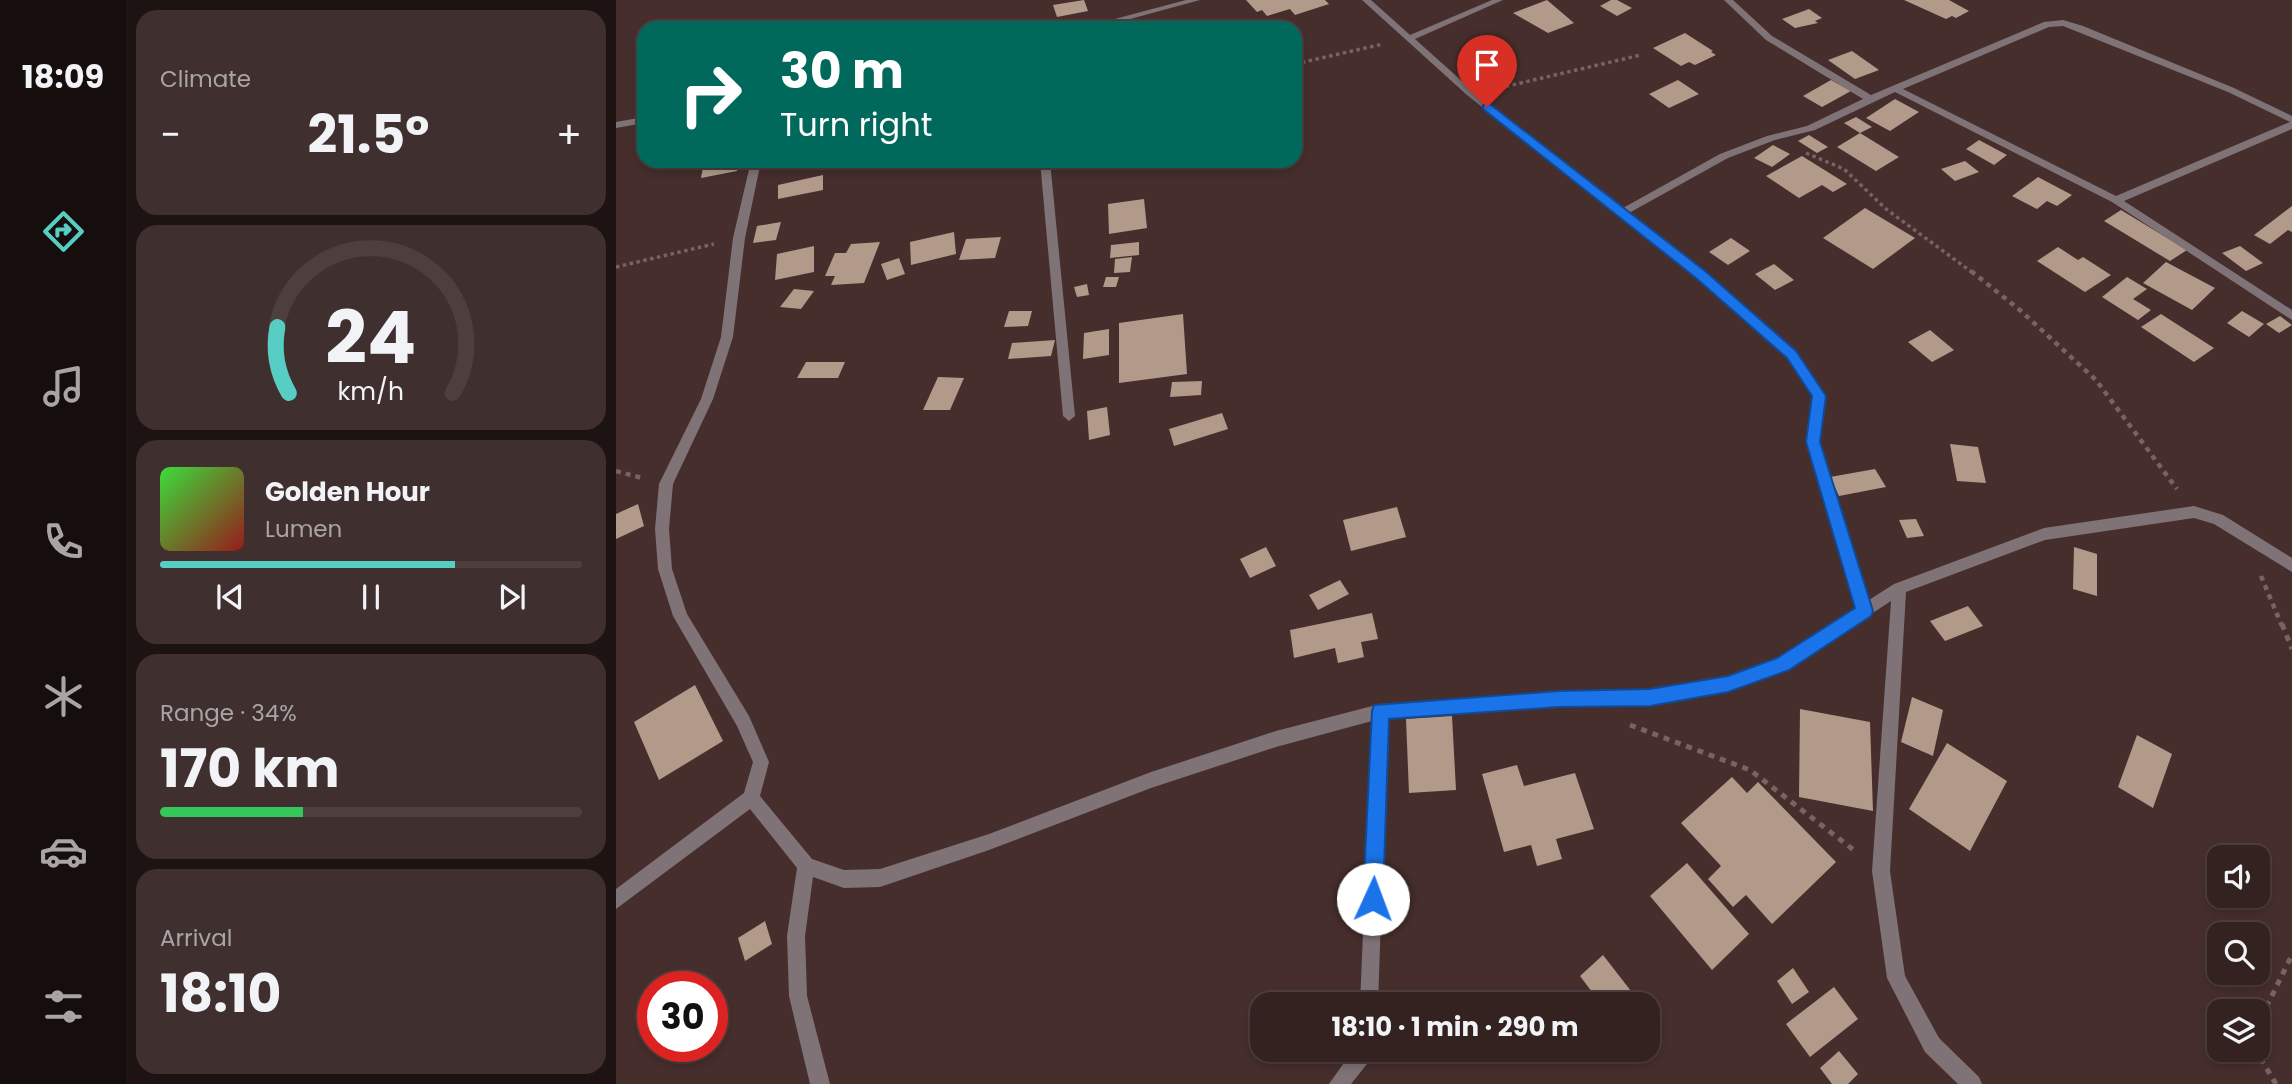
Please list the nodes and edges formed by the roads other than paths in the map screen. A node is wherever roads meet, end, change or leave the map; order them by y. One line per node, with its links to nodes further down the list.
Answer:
1 (1196, 0): 5 (street)
2 (1366, 0): 6 (street)
3 (1499, 0): 6 (street)
4 (1728, 0): 8 (street)
5 (1114, 21)
6 (1408, 39): 15 (street)
7 (1896, 89): 8 (street); 10 (street); 14 (street)
8 (1870, 99): 15 (street)
9 (637, 121): 11 (street)
10 (2292, 122): 14 (street)
11 (616, 125)
12 (754, 168): 22 (street)
13 (1046, 168): 17 (street)
14 (2116, 200): 16 (street)
15 (1623, 212): 20 (street)
16 (2292, 316)
17 (1069, 416)
18 (2292, 566): 19 (street)
19 (1899, 588): 20 (street); 29 (street)
20 (1865, 611): 21 (street)
21 (1380, 711): 23 (street); 25 (street)
22 (751, 798): 23 (street); 24 (street)
23 (806, 866): 27 (street)
24 (616, 901)
25 (1369, 992)
26 (1356, 1062): 28 (street)
27 (820, 1084)
28 (1339, 1084)
29 (1972, 1084)

